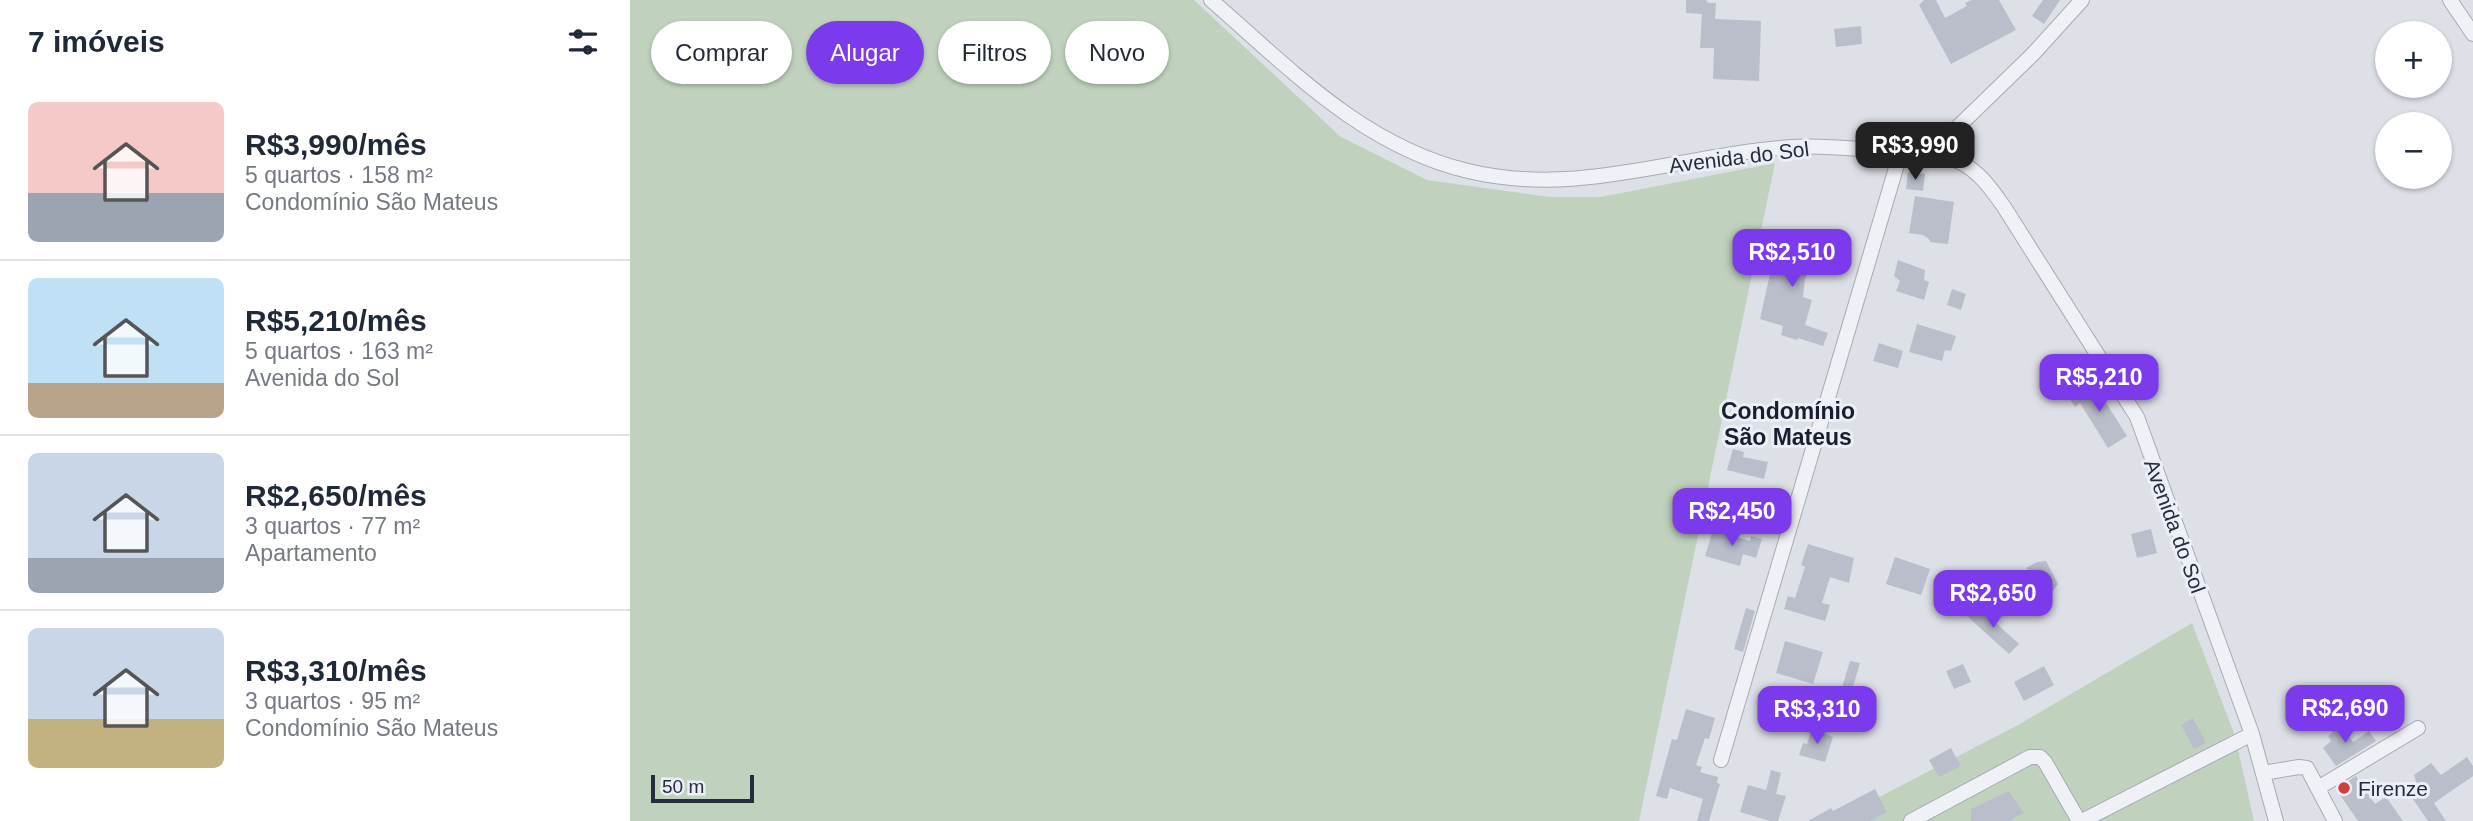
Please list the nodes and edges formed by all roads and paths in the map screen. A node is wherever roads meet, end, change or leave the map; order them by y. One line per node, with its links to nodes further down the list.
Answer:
1 (1211, 0): 5 (street, Avenida do Sol)
2 (2082, 0): 6 (street)
3 (2450, 0): 4 (street)
4 (2473, 34)
5 (1901, 151): 6 (street, Avenida do Sol); 9 (street)
6 (1930, 154): 8 (street, Avenida do Sol)
7 (2418, 728): 11 (street)
8 (2252, 734): 10 (street, Avenida do Sol); 13 (street)
9 (1721, 760)
10 (2263, 773): 11 (street); 14 (street, Avenida do Sol)
11 (2318, 788): 15 (street)
12 (1911, 821): 13 (street)
13 (2080, 821)
14 (2276, 821)
15 (2335, 821)

